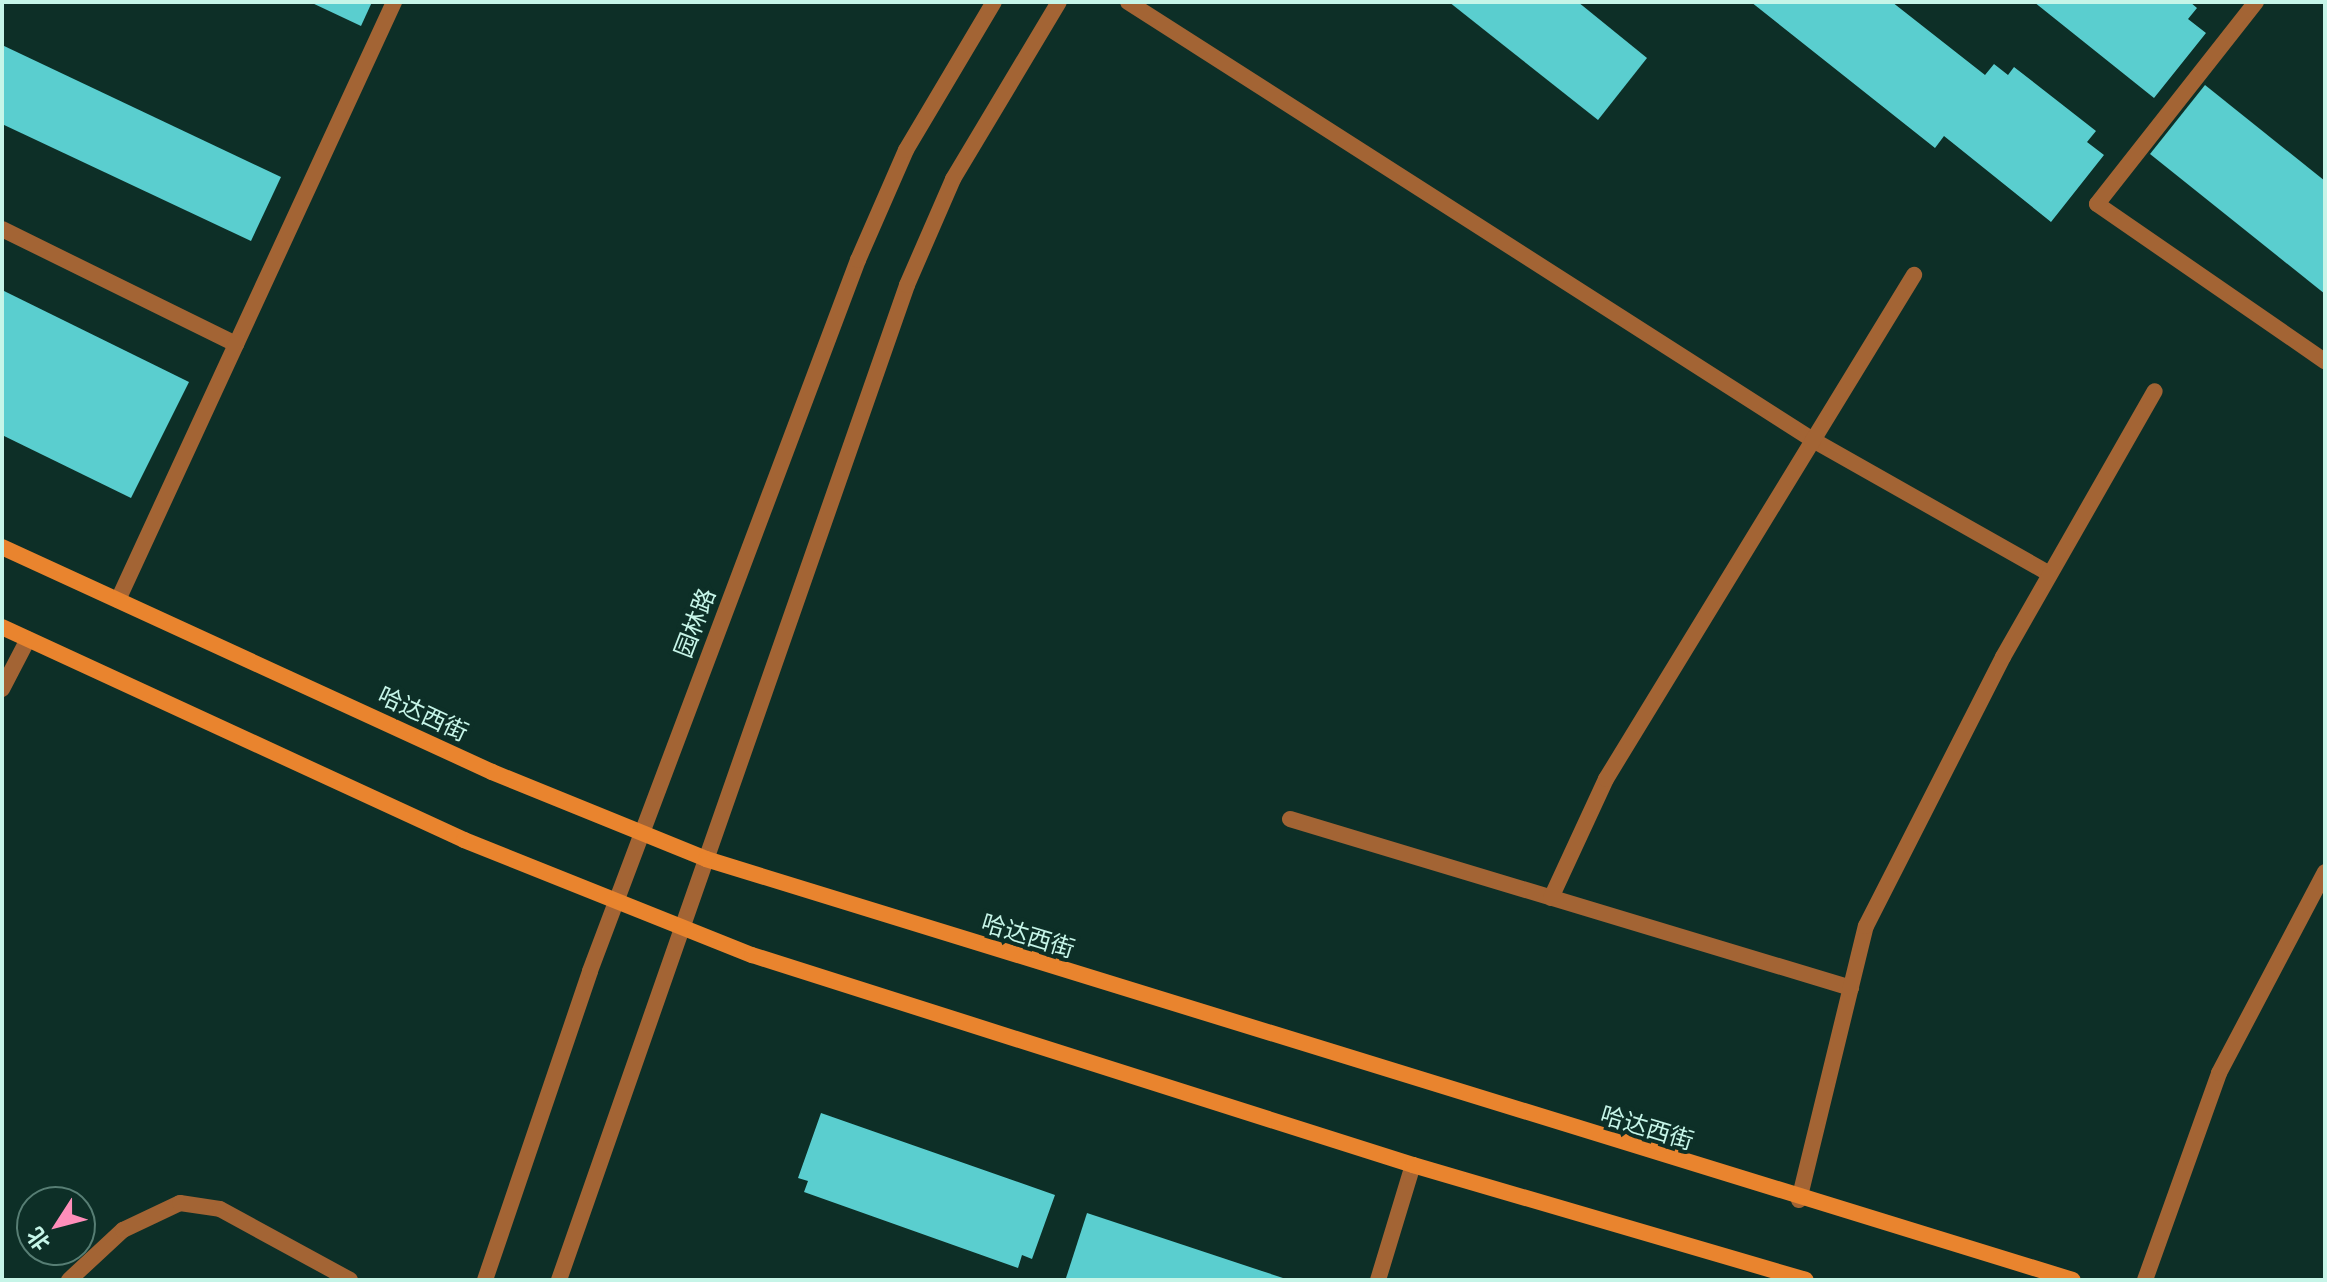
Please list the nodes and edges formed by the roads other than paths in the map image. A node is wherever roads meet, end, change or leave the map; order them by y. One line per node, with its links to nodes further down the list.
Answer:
1 (394, 2): 8 (street)
2 (994, 2): 19 (street, 园林路)
3 (1059, 2): 20 (street)
4 (1128, 2): 11 (street)
5 (2256, 2): 9 (street)
6 (2, 229): 8 (street)
7 (1914, 275): 11 (street)
8 (236, 344): 14 (street)
9 (2325, 361)
10 (2155, 391): 13 (street)
11 (1813, 440): 13 (street); 22 (street)
12 (2, 547): 14 (main road, 哈达西街)
13 (2050, 574): 25 (street)
14 (118, 600): 19 (main road, 哈达西街)
15 (2, 627): 16 (main road)
16 (28, 639): 17 (street); 23 (main road)
17 (2, 689)
18 (1290, 819): 22 (street)
19 (641, 834): 20 (main road, 哈达西街); 23 (street, 园林路)
20 (706, 859): 24 (street); 27 (main road, 哈达西街)
21 (2325, 872): 35 (street)
22 (1551, 898): 25 (street)
23 (615, 904): 24 (main road); 30 (street, 园林路)
24 (682, 929): 26 (main road); 31 (street)
25 (1851, 988): 27 (street)
26 (1413, 1165): 32 (street); 33 (main road)
27 (1799, 1200): 34 (main road, 哈达西街)
28 (69, 1280): 29 (street)
29 (350, 1280)
30 (485, 1280)
31 (559, 1280)
32 (1378, 1280)
33 (1805, 1280)
34 (2073, 1280)
35 (2145, 1280)

